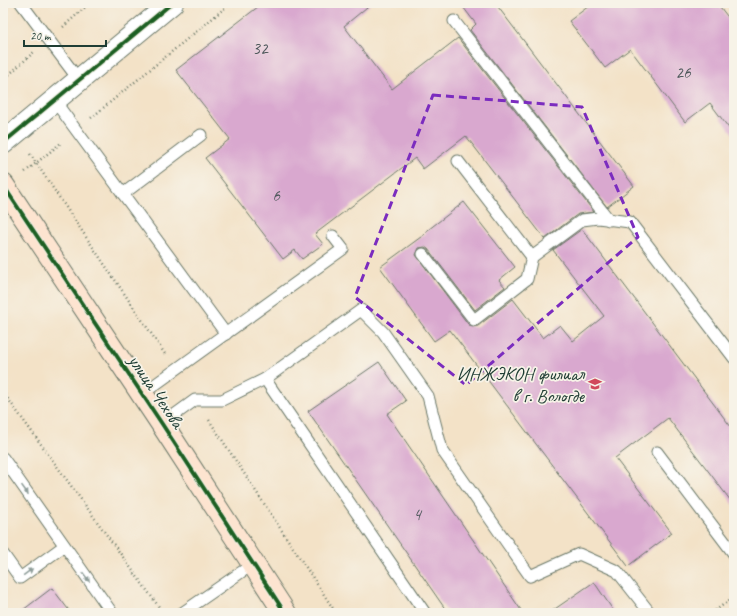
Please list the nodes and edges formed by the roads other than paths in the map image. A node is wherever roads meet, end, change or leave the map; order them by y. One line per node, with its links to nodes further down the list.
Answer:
1 (21, 3): 4 (lane)
2 (172, 3): 4 (street)
3 (454, 21): 11 (lane)
4 (79, 80): 5 (street)
5 (54, 100): 7 (street); 10 (lane)
6 (201, 135): 10 (lane)
7 (3, 143)
8 (458, 161): 14 (lane)
9 (3, 186): 18 (street, улица Чехова)
10 (123, 194): 15 (lane)
11 (609, 220): 14 (lane); 16 (lane)
12 (334, 236): 15 (lane)
13 (423, 254): 14 (lane)
14 (532, 257)
15 (226, 334): 18 (lane)
16 (734, 358)
17 (264, 379): 19 (lane); 29 (lane); 30 (lane)
18 (142, 394): 19 (street, улица Чехова)
19 (162, 424): 25 (street, улица Чехова)
20 (657, 452): 24 (lane)
21 (3, 458): 22 (lane, one-way to 22)
22 (64, 546): 23 (lane, one-way to 22); 26 (lane, one-way to 26)
23 (3, 554)
24 (734, 554)
25 (253, 564): 27 (lane); 28 (street, улица Чехова)
26 (112, 613)
27 (182, 613)
28 (285, 613)
29 (425, 613)
30 (650, 613)

